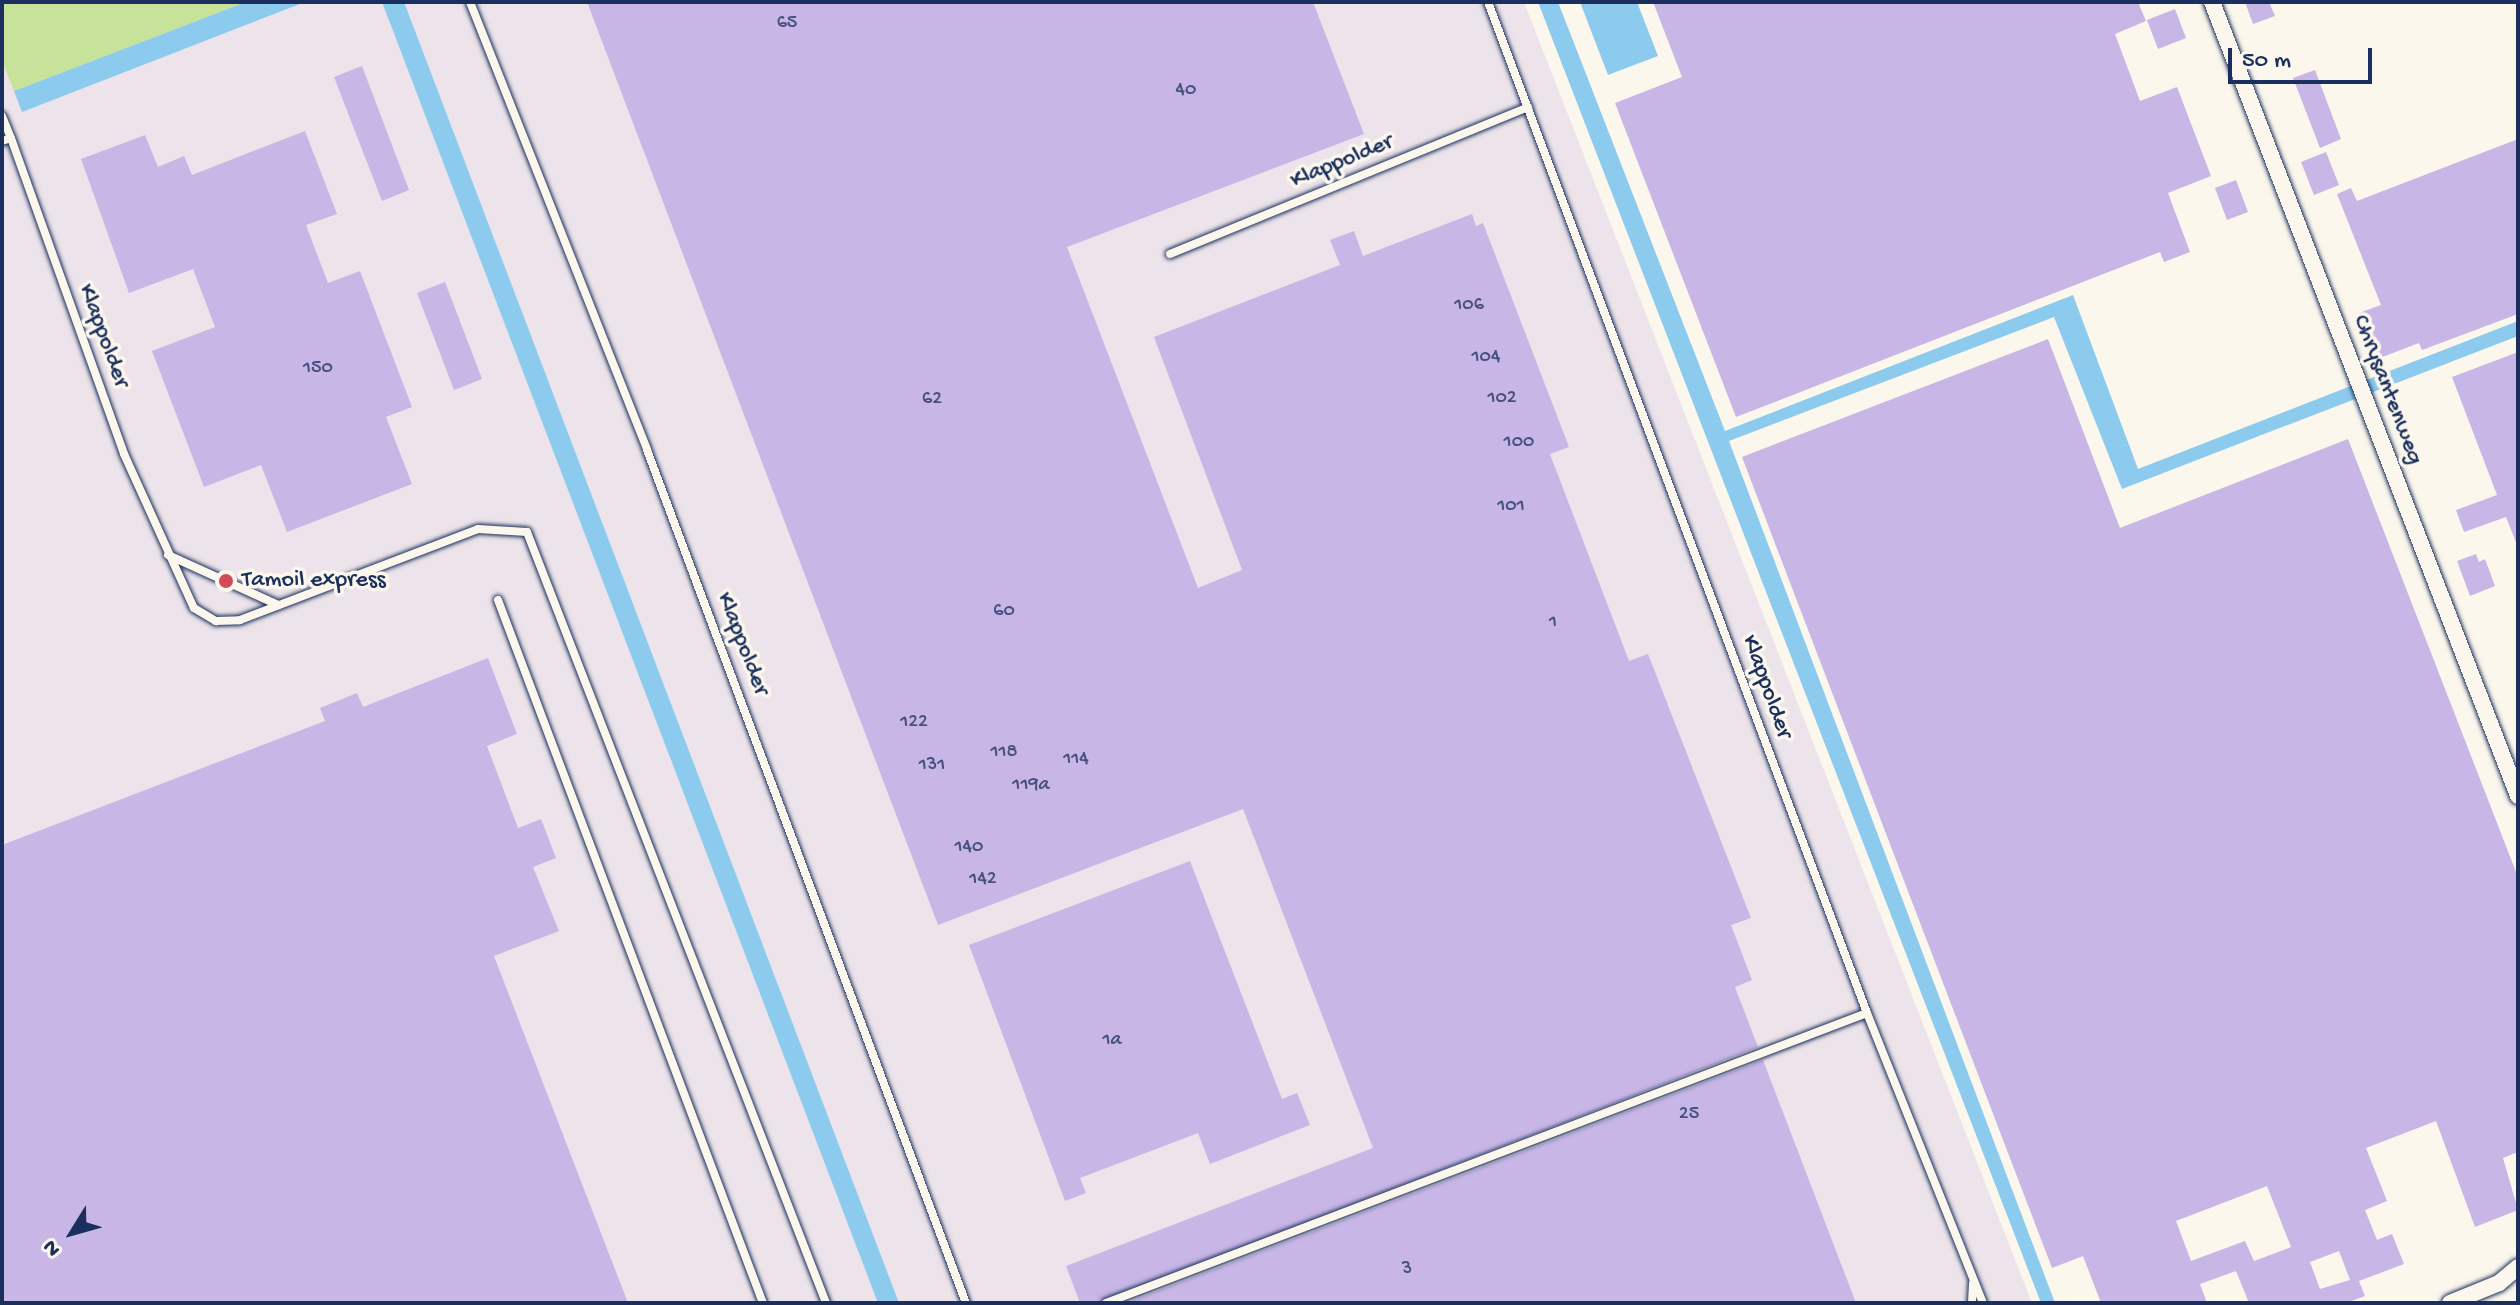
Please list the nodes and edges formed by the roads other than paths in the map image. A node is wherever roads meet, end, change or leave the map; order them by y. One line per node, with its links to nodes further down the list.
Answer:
1 (470, 2): 17 (lane, Klappolder)
2 (1488, 2): 4 (lane, Klappolder)
3 (2212, 2): 11 (street, Chrysantenweg)
4 (1528, 107): 7 (lane, Klappolder); 12 (lane, Klappolder)
5 (2, 116): 6 (lane, Klappolder)
6 (6, 139): 8 (lane, Klappolder)
7 (1170, 254)
8 (168, 555): 10 (lane); 10 (lane, Klappolder)
9 (498, 600): 15 (lane)
10 (278, 605): 16 (lane, Klappolder)
11 (2518, 796)
12 (1867, 1013): 14 (lane, Klappolder); 18 (lane)
13 (2518, 1267): 21 (street)
14 (1973, 1278): 19 (lane, Klappolder); 20 (lane, Klappolder)
15 (763, 1303)
16 (826, 1303)
17 (966, 1303)
18 (1106, 1303)
19 (1972, 1303)
20 (1983, 1303)
21 (2450, 1303)

